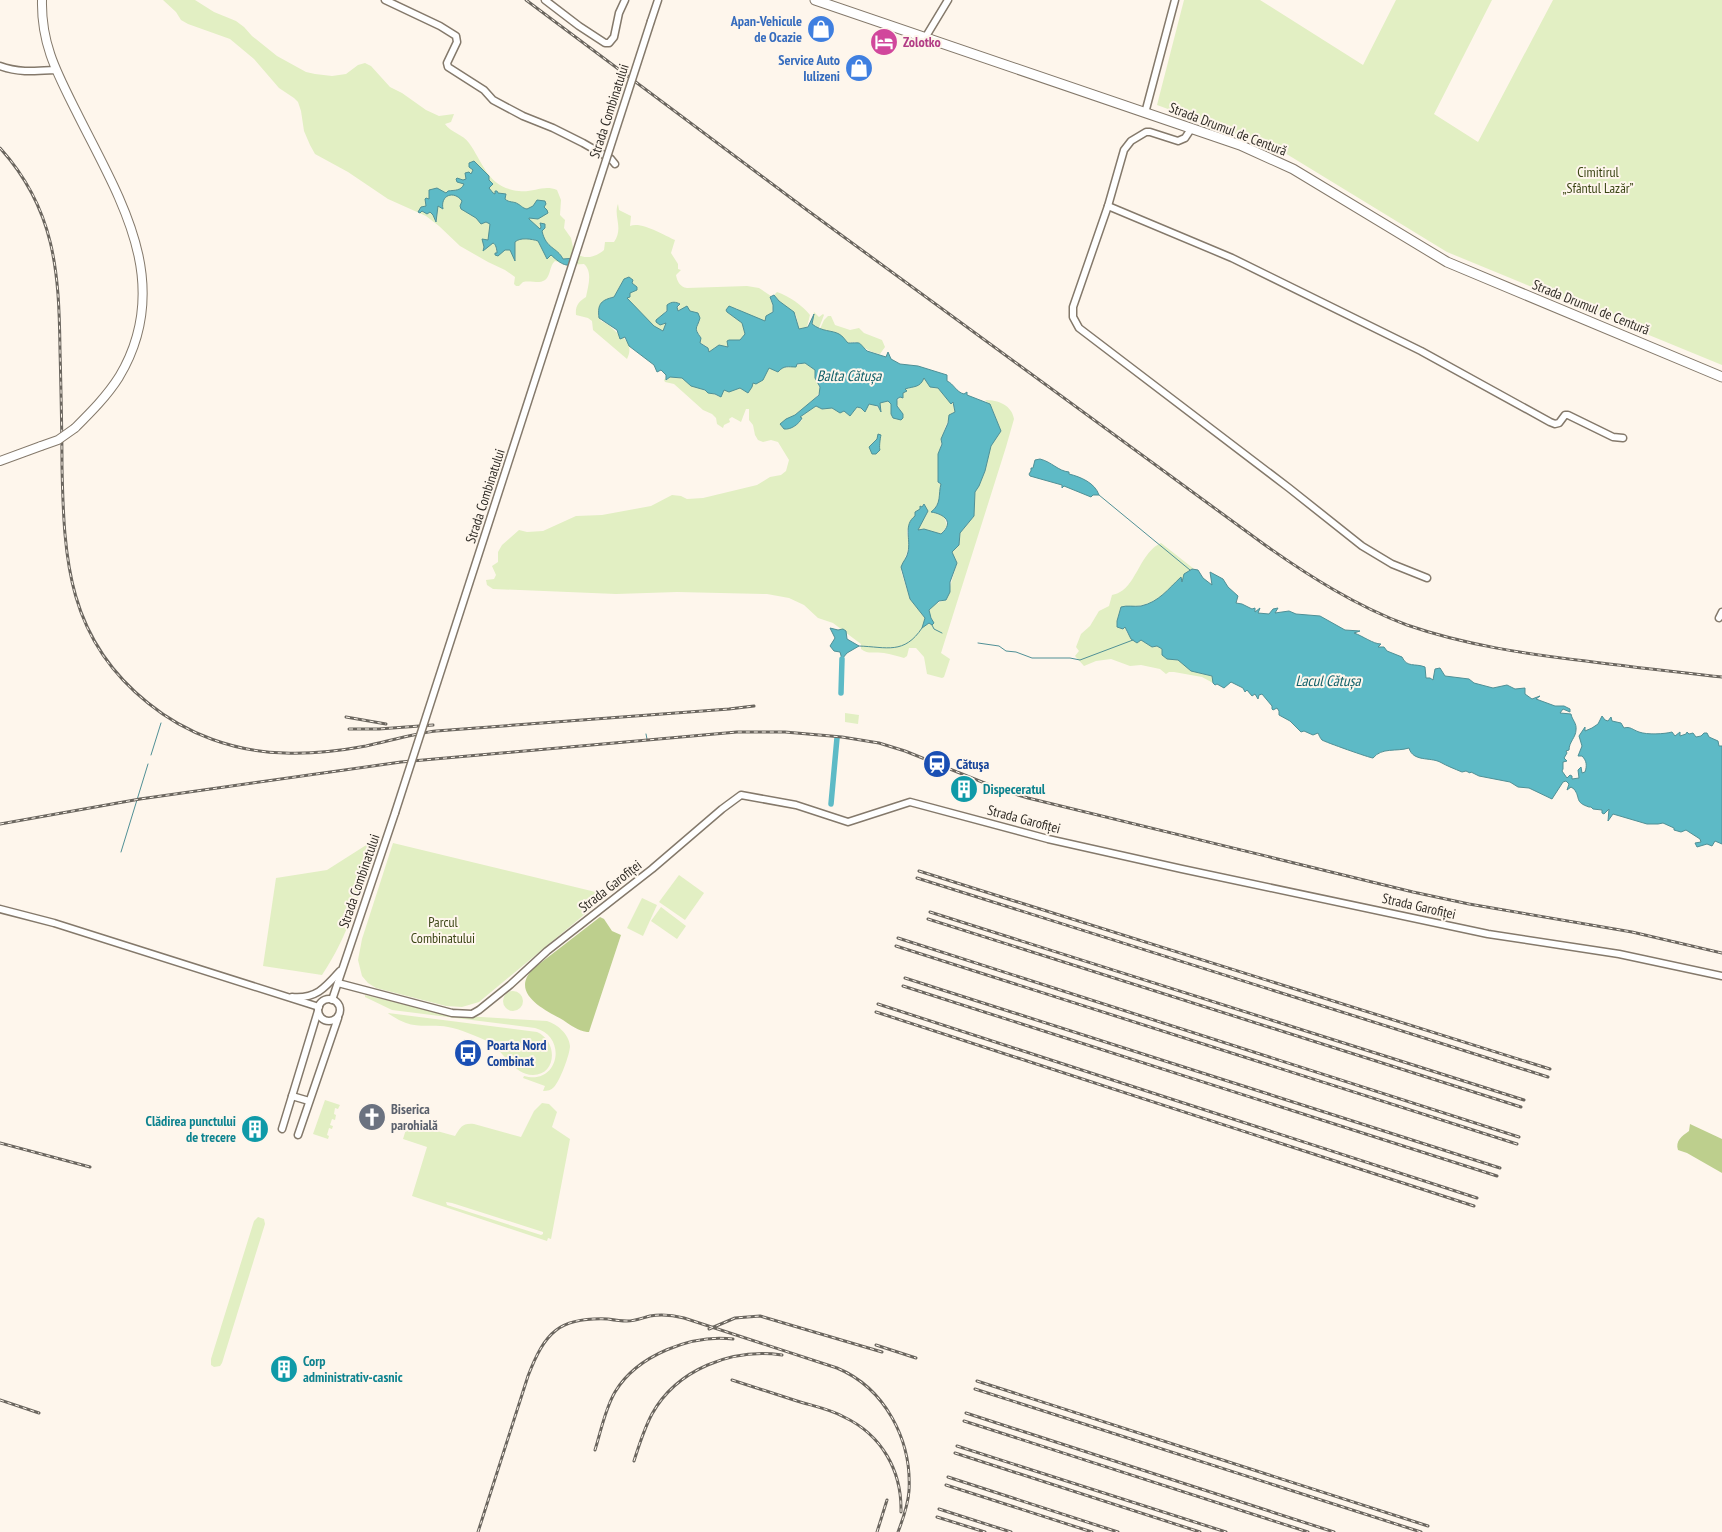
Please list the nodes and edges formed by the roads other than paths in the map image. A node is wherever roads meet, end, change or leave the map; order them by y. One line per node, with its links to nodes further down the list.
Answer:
1 (41, 0): 11 (main road)
2 (385, 0): 14 (street)
3 (545, 0): 4 (street)
4 (625, 0)
5 (658, 0): 21 (street, Strada Combinatului, bridge)
6 (815, 0): 9 (highway, Strada Drumul de Centură)
7 (948, 0): 9 (street)
8 (1175, 0): 12 (street)
9 (925, 38): 12 (highway, Strada Drumul de Centură)
10 (0, 66): 11 (street)
11 (55, 70): 18 (main road, bridge)
12 (1145, 113): 13 (highway, Strada Drumul de Centură)
13 (1191, 129): 15 (street); 16 (highway, Strada Drumul de Centură)
14 (615, 164)
15 (1108, 206): 17 (street); 19 (street)
16 (1722, 377)
17 (1623, 438)
18 (0, 461)
19 (1427, 578)
20 (0, 909): 24 (street)
21 (343, 968): 23 (street, Strada Combinatului); 24 (street)
22 (1722, 976): 23 (street, Strada Garofiței)
23 (338, 983): 25 (street, Strada Combinatului)
24 (280, 995): 26 (street)
25 (332, 1000): 26 (street); 27 (street)
26 (319, 1009): 27 (street); 28 (street)
27 (338, 1018): 29 (street)
28 (292, 1096): 29 (street); 30 (street)
29 (309, 1102): 31 (street)
30 (282, 1129)
31 (298, 1135)

